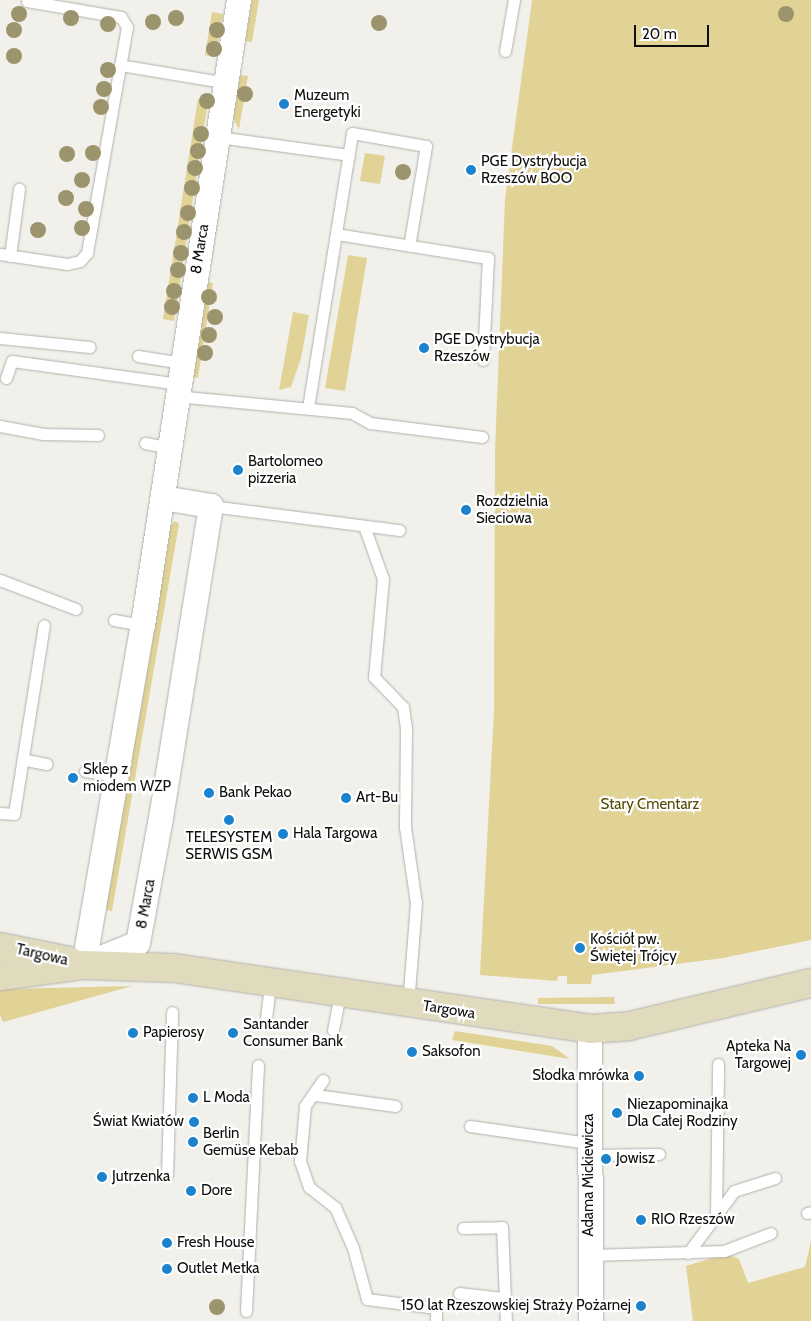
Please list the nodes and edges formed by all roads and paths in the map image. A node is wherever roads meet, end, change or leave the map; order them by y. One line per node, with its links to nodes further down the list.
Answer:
1 (239, 0): 6 (street, 8 Marca)
2 (514, 0): 4 (lane)
3 (27, 1): 5 (lane)
4 (506, 51)
5 (120, 65): 6 (lane); 12 (lane)
6 (227, 84): 7 (street, 8 Marca)
7 (218, 137): 8 (lane); 18 (street, 8 Marca)
8 (349, 155): 10 (lane); 11 (lane)
9 (19, 189): 12 (lane)
10 (336, 234): 11 (lane); 19 (lane)
11 (409, 246): 16 (lane)
12 (5, 255)
13 (0, 338): 14 (lane)
14 (90, 347)
15 (138, 356): 18 (lane)
16 (483, 360)
17 (6, 378): 18 (lane)
18 (179, 381): 19 (lane); 24 (street, 8 Marca)
19 (308, 408): 22 (lane)
20 (0, 426): 21 (lane)
21 (98, 435)
22 (482, 437)
23 (145, 444): 24 (lane)
24 (170, 448): 25 (street, 8 Marca)
25 (163, 498): 26 (street); 33 (street, 8 Marca)
26 (211, 506): 27 (lane); 40 (street, 8 Marca)
27 (364, 526): 28 (lane); 45 (lane)
28 (399, 530)
29 (0, 580): 30 (lane)
30 (76, 609)
31 (114, 620): 33 (lane)
32 (44, 625): 34 (lane)
33 (143, 625): 37 (street, 8 Marca)
34 (26, 760): 35 (lane); 38 (lane)
35 (47, 764)
36 (85, 770): 37 (lane)
37 (118, 776): 40 (street, 8 Marca)
38 (0, 813)
39 (0, 947): 40 (street, Targowa)
40 (84, 964): 41 (street, Targowa); 42 (street, Targowa)
41 (0, 976)
42 (270, 982): 44 (street, Targowa); 47 (lane)
43 (811, 983): 48 (street, Targowa)
44 (340, 993): 45 (street, Targowa); 49 (lane)
45 (408, 1004): 48 (street, Targowa)
46 (172, 1012): 58 (lane)
47 (266, 1018)
48 (590, 1029): 56 (street, Adama Mickiewicza)
49 (333, 1030)
50 (718, 1064): 60 (lane)
51 (258, 1065): 67 (lane)
52 (323, 1080): 53 (lane)
53 (316, 1096): 54 (lane); 68 (lane)
54 (395, 1106)
55 (470, 1126): 56 (lane)
56 (588, 1149): 57 (lane); 64 (street, Adama Mickiewicza)
57 (659, 1154)
58 (167, 1174)
59 (775, 1178): 60 (lane)
60 (716, 1215): 63 (lane)
61 (462, 1228): 66 (lane)
62 (771, 1233): 63 (lane)
63 (688, 1253): 64 (lane)
64 (590, 1255): 70 (street, Adama Mickiewicza)
65 (459, 1293): 66 (lane)
66 (503, 1298): 69 (lane)
67 (246, 1310)
68 (436, 1321)
69 (506, 1321)
70 (591, 1321)

